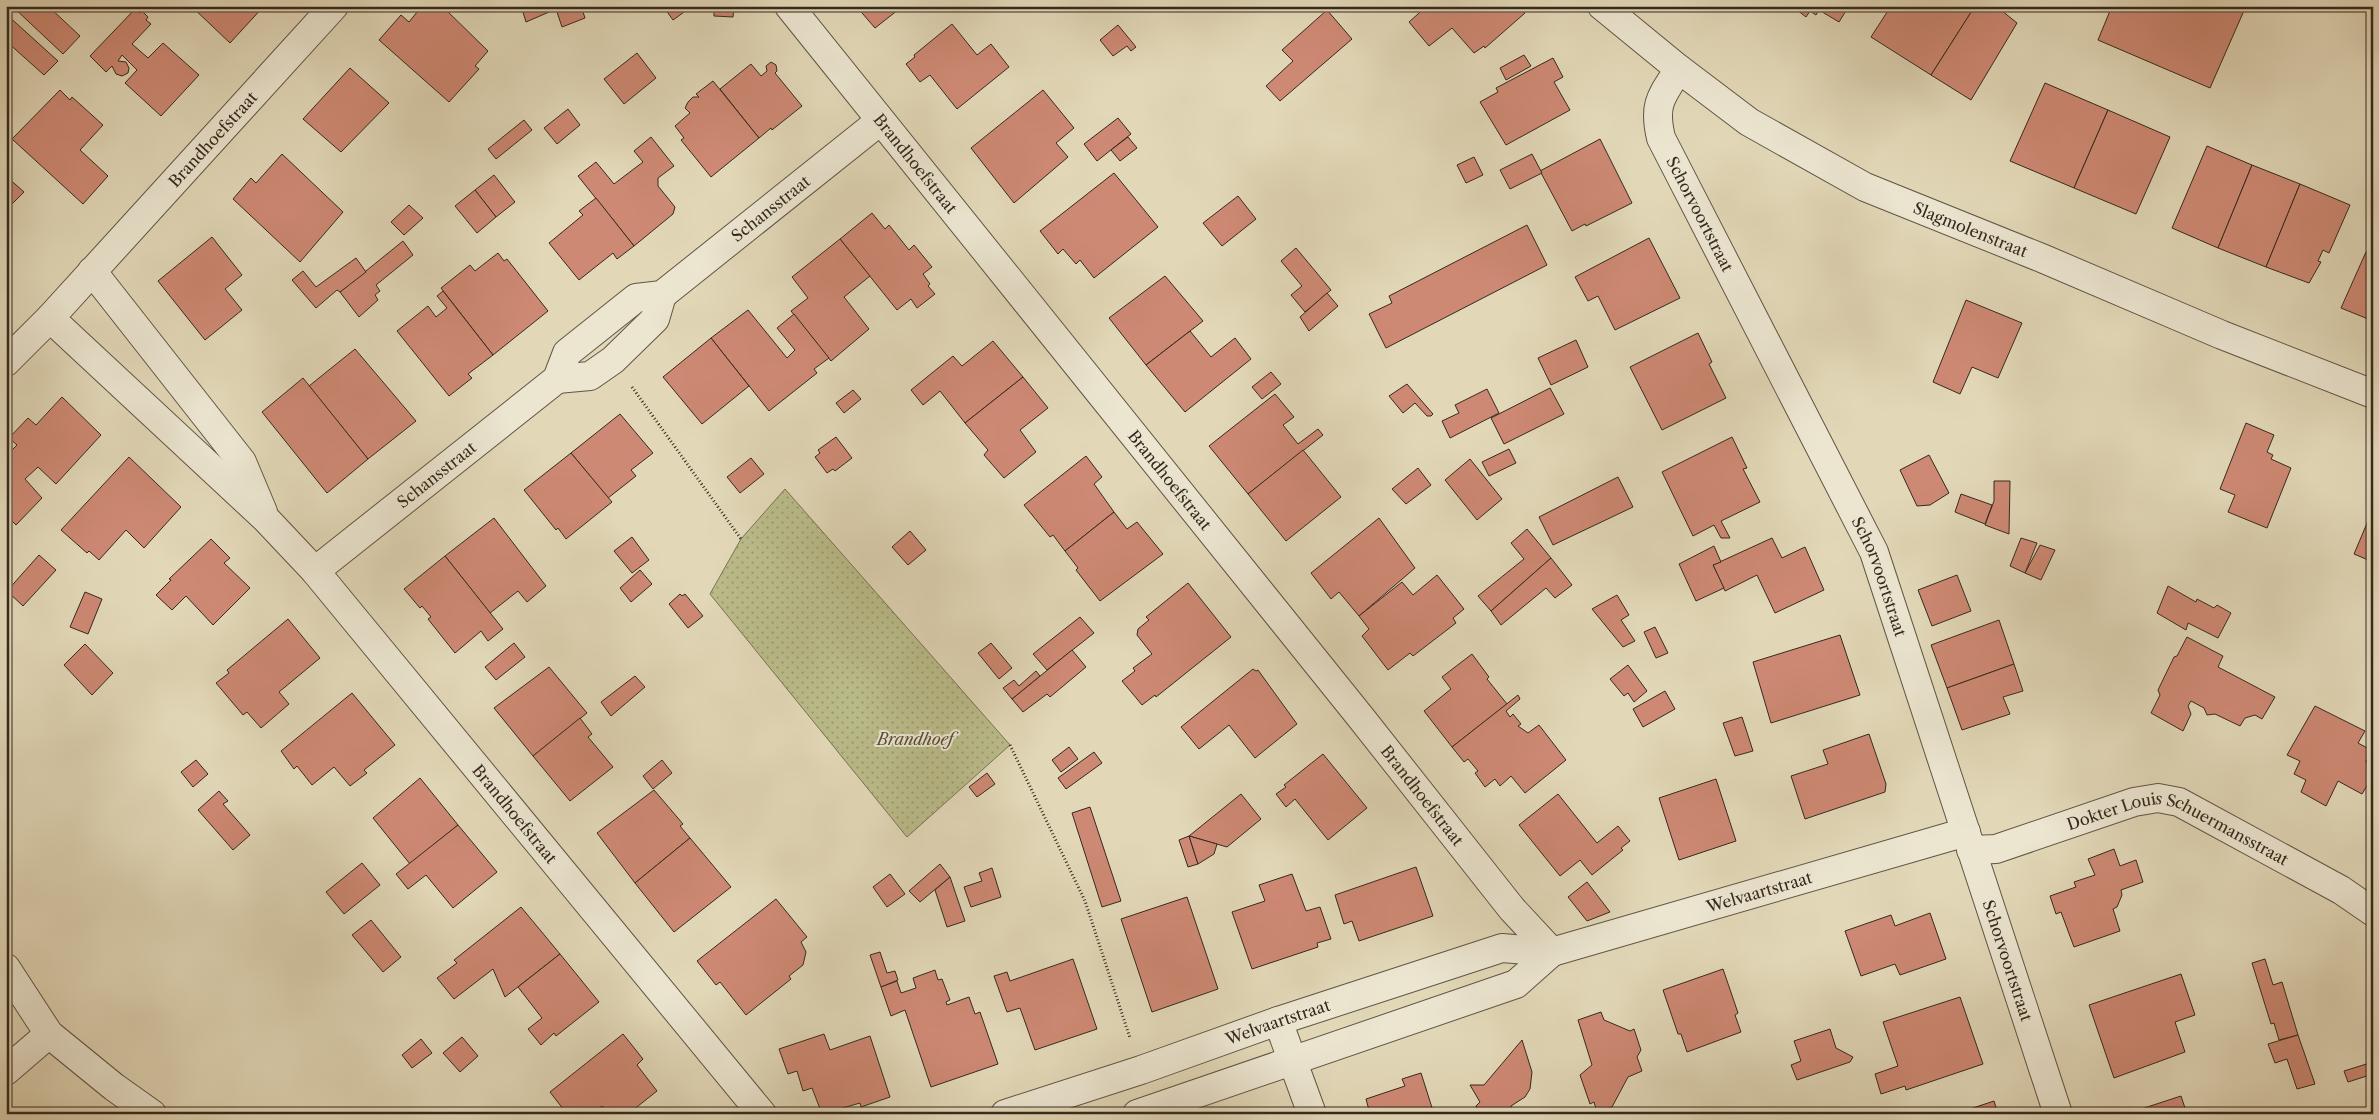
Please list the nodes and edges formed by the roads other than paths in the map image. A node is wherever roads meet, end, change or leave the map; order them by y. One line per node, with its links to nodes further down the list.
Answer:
1 (334, 6): 6 (street, Brandhoefstraat)
2 (789, 6): 5 (street, Brandhoefstraat)
3 (1602, 6): 4 (street, Slagmolenstraat)
4 (1679, 69): 11 (street, Slagmolenstraat); 14 (street, Schorvoortstraat)
5 (880, 121): 7 (street, Schansstraat); 16 (street, Brandhoefstraat)
6 (92, 272): 8 (street, Brandhoefstraat); 12 (street, Brandhoefstraat)
7 (662, 295): 10 (street); 10 (street)
8 (50, 318): 9 (street, Brandhoefstraat); 12 (street, Brandhoefstraat)
9 (6, 362)
10 (557, 379): 13 (street, Schansstraat)
11 (2373, 394)
12 (265, 518): 13 (street, Brandhoefstraat)
13 (315, 571): 23 (street, Brandhoefstraat)
14 (1969, 841): 15 (street, Dokter Louis Schuermansstraat); 16 (street, Welvaartstraat); 27 (street, Schorvoortstraat)
15 (2373, 912)
16 (1552, 952): 18 (street, Welvaartstraat); 20 (street, Welvaartstraat)
17 (6, 968): 19 (street)
18 (1278, 1021): 20 (street); 24 (street, Welvaartstraat)
19 (49, 1034): 21 (street); 22 (street)
20 (1293, 1060): 25 (street, Welvaartstraat); 26 (street)
21 (6, 1070)
22 (152, 1114)
23 (762, 1114)
24 (1005, 1114)
25 (1137, 1114)
26 (1312, 1114)
27 (2058, 1114)

